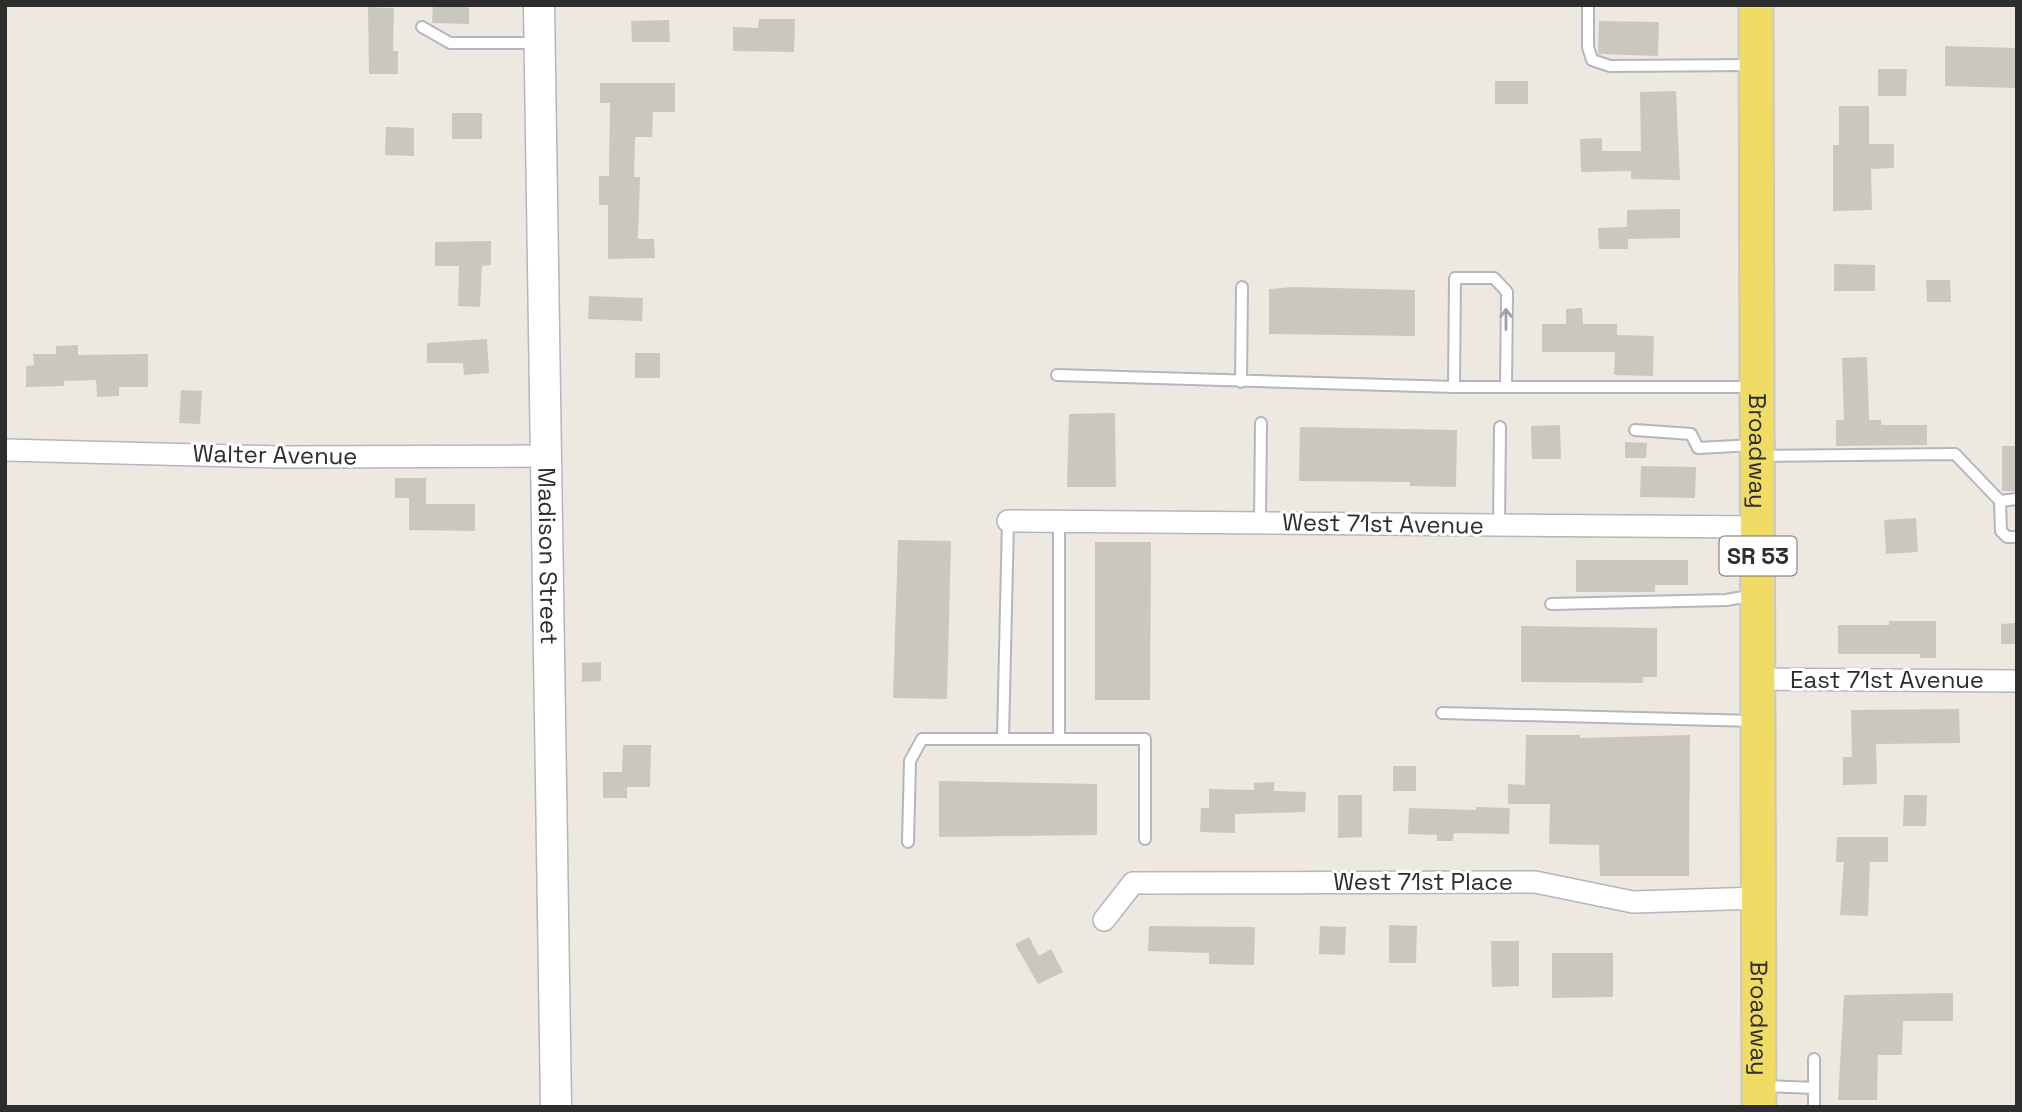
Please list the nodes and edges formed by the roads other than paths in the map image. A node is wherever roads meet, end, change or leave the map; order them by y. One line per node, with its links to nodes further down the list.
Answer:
1 (539, 5): 5 (street, Madison Street)
2 (1588, 5): 6 (lane)
3 (1756, 5): 6 (main road, Broadway / SR 53)
4 (422, 26): 5 (lane)
5 (540, 43): 18 (street, Madison Street)
6 (1756, 65): 12 (main road, Broadway / SR 53)
7 (1242, 287): 9 (lane)
8 (1057, 374): 9 (lane)
9 (1241, 382): 10 (lane)
10 (1454, 387): 11 (lane); 11 (lane, one-way to 10)
11 (1506, 387): 12 (lane)
12 (1757, 387): 17 (main road, Broadway / SR 53)
13 (1261, 423): 23 (lane)
14 (1500, 427): 24 (lane)
15 (1635, 430): 17 (lane)
16 (5, 450): 18 (street, Walter Avenue)
17 (1757, 451): 20 (lane); 25 (main road, Broadway / SR 53)
18 (545, 456): 42 (street, Madison Street)
19 (2017, 499): 20 (lane)
20 (2000, 501): 26 (lane)
21 (1008, 521): 22 (street, West 71st Avenue); 33 (lane)
22 (1059, 521): 23 (street, West 71st Avenue); 34 (lane)
23 (1259, 523): 24 (street, West 71st Avenue)
24 (1499, 525): 25 (street, West 71st Avenue)
25 (1758, 527): 27 (main road, Broadway / SR 53)
26 (2017, 537)
27 (1758, 594): 28 (lane); 29 (main road, Broadway / SR 53)
28 (1551, 604)
29 (1758, 679): 30 (street, East 71st Avenue); 32 (main road, Broadway / SR 53)
30 (2017, 681)
31 (1442, 713): 32 (lane)
32 (1758, 721): 37 (main road, Broadway / SR 53)
33 (1003, 738): 34 (lane); 36 (lane)
34 (1059, 738): 35 (lane)
35 (1145, 839)
36 (908, 842)
37 (1759, 898): 38 (street, West 71st Place); 41 (main road, Broadway / SR 53)
38 (1104, 920)
39 (1814, 1059): 40 (lane)
40 (1814, 1088): 41 (lane); 43 (lane)
41 (1759, 1096)
42 (556, 1107)
43 (1814, 1107)

